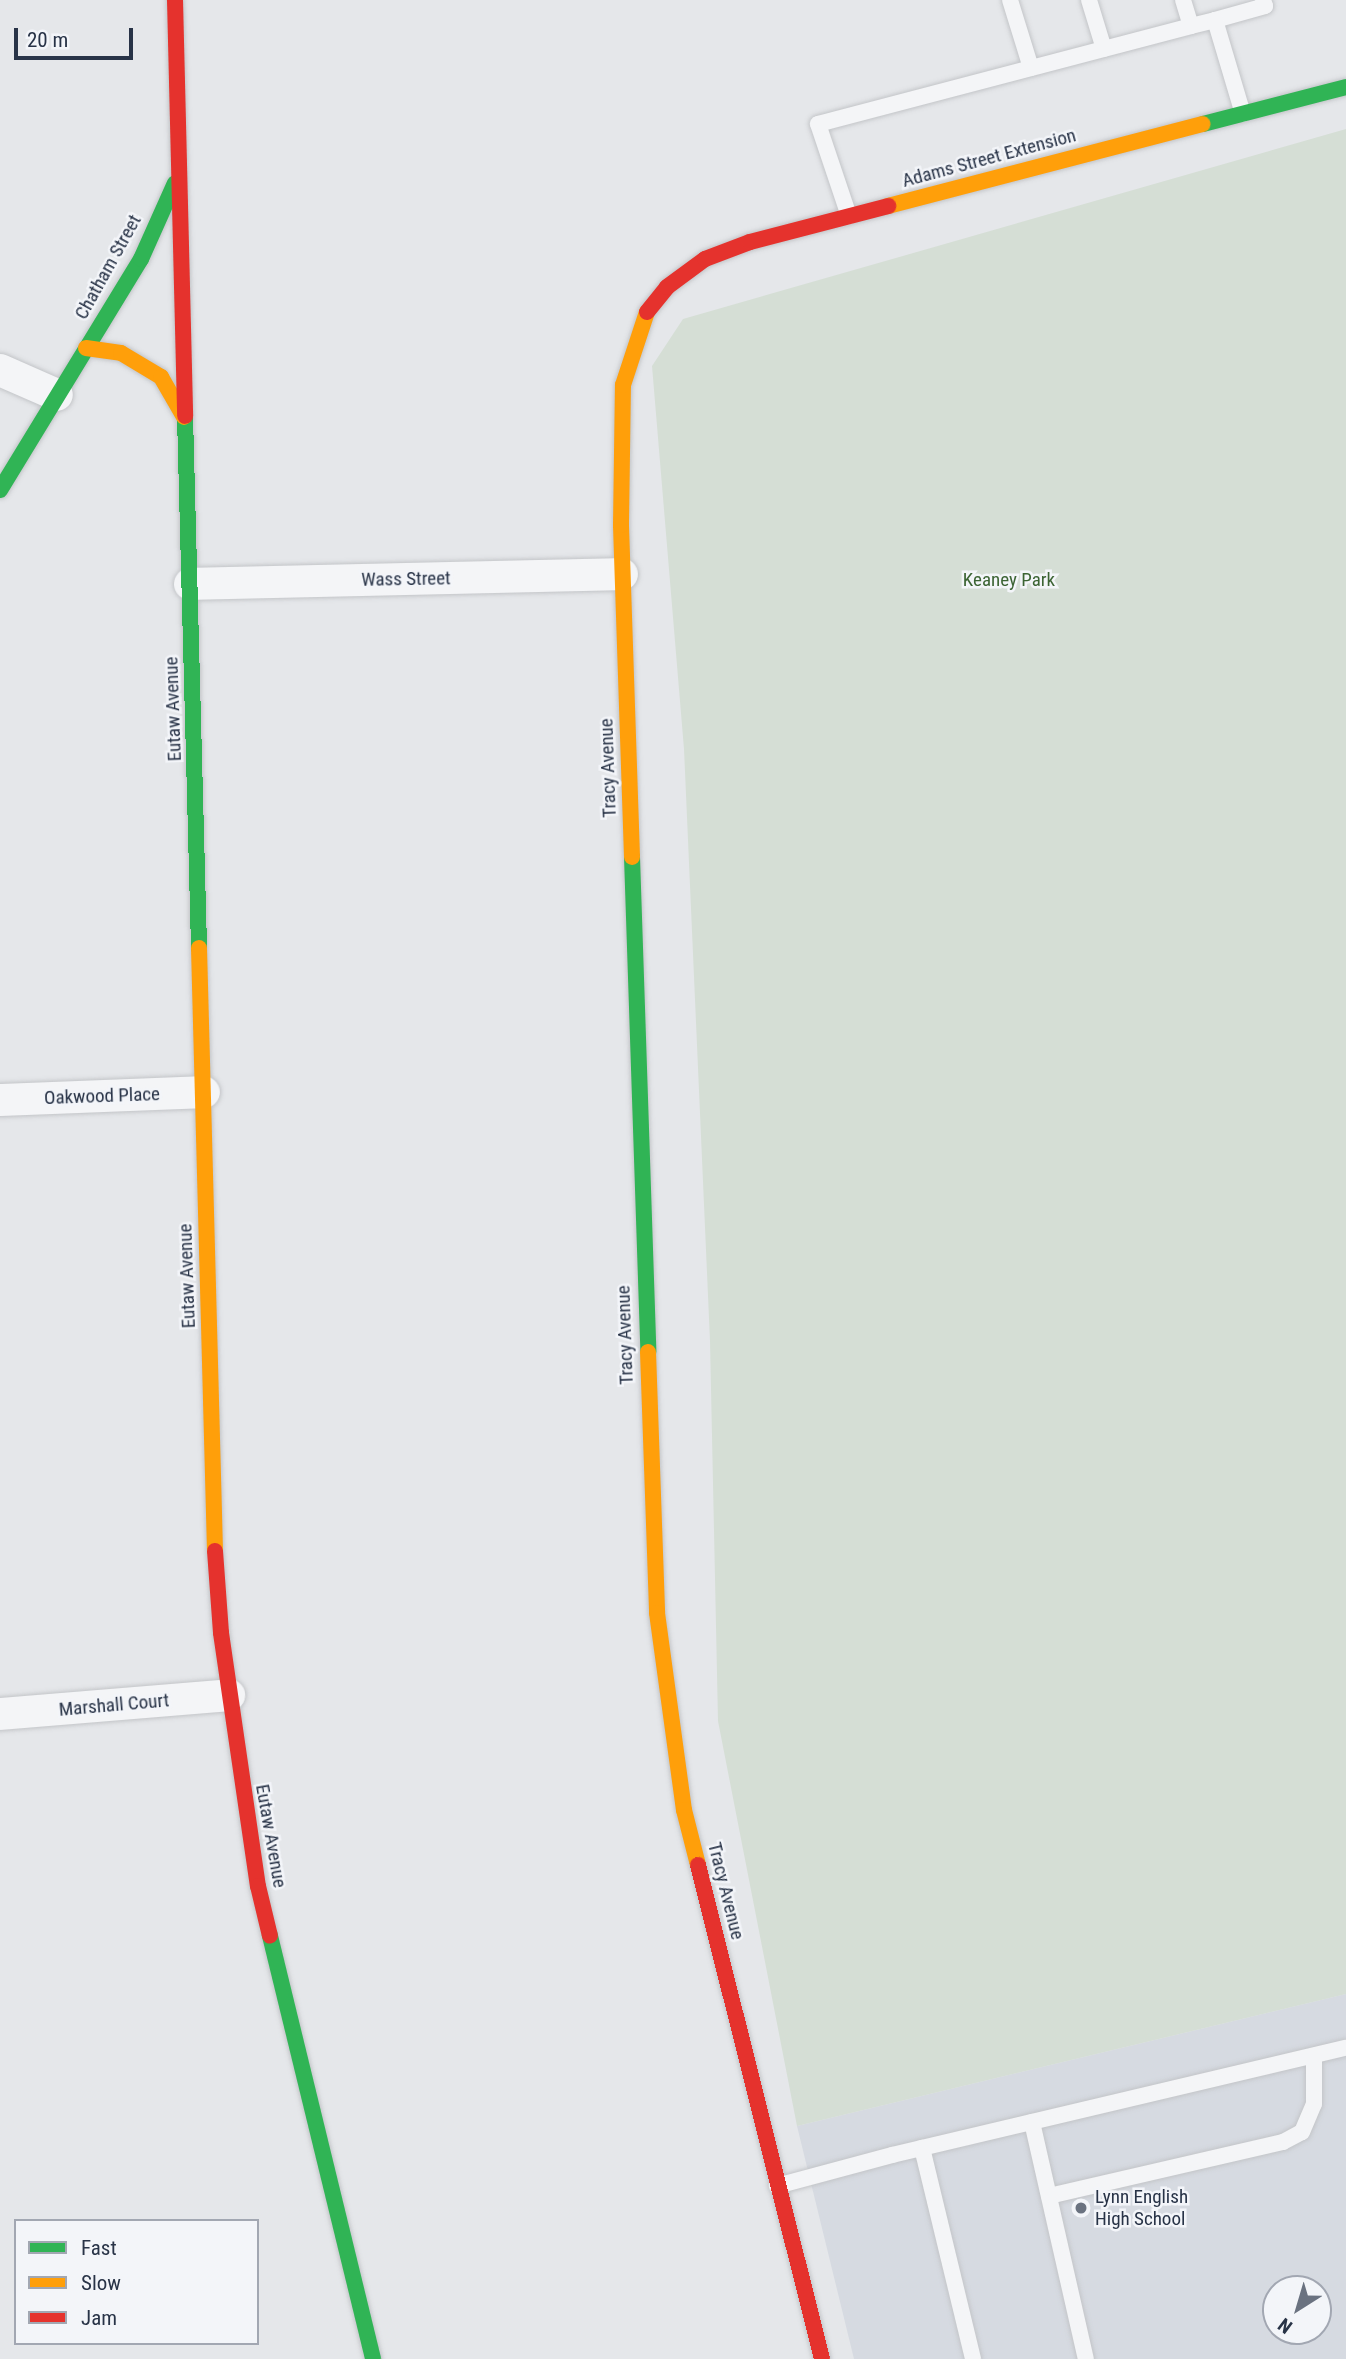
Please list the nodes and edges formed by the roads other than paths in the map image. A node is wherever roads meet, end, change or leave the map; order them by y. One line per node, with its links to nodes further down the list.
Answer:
1 (174, 0): 12 (street, Chatham Street)
2 (1010, 0): 9 (lane)
3 (1089, 0): 8 (lane)
4 (1183, 0): 7 (lane)
5 (1263, 0): 6 (lane)
6 (1215, 20): 7 (lane); 11 (lane)
7 (1191, 26): 8 (lane)
8 (1104, 49): 9 (lane)
9 (1031, 68): 13 (lane)
10 (1346, 87): 11 (street, Adams Street Extension)
11 (1243, 114): 13 (street, Adams Street Extension)
12 (178, 175): 15 (street, Chatham Street); 18 (street, Eutaw Avenue)
13 (849, 216): 14 (street, Adams Street Extension)
14 (658, 298): 20 (street, Tracy Avenue)
15 (86, 348): 17 (street, Chatham Street); 18 (street)
16 (0, 370): 17 (street)
17 (57, 395): 19 (street, Chatham Street)
18 (185, 418): 21 (street, Eutaw Avenue)
19 (0, 490)
20 (622, 574): 21 (street, Wass Street); 30 (street, Tracy Avenue)
21 (190, 584): 22 (street, Eutaw Avenue)
22 (204, 1092): 23 (street, Oakwood Place); 24 (street, Eutaw Avenue)
23 (0, 1100)
24 (229, 1695): 25 (street, Marshall Court); 32 (street, Eutaw Avenue)
25 (0, 1714)
26 (1346, 2048): 27 (lane)
27 (1314, 2056): 28 (lane); 31 (lane)
28 (1032, 2122): 29 (lane); 31 (lane)
29 (922, 2148): 30 (lane); 34 (lane)
30 (777, 2186): 33 (street, Tracy Avenue)
31 (1049, 2196): 35 (lane)
32 (373, 2359)
33 (822, 2359)
34 (973, 2359)
35 (1086, 2359)

